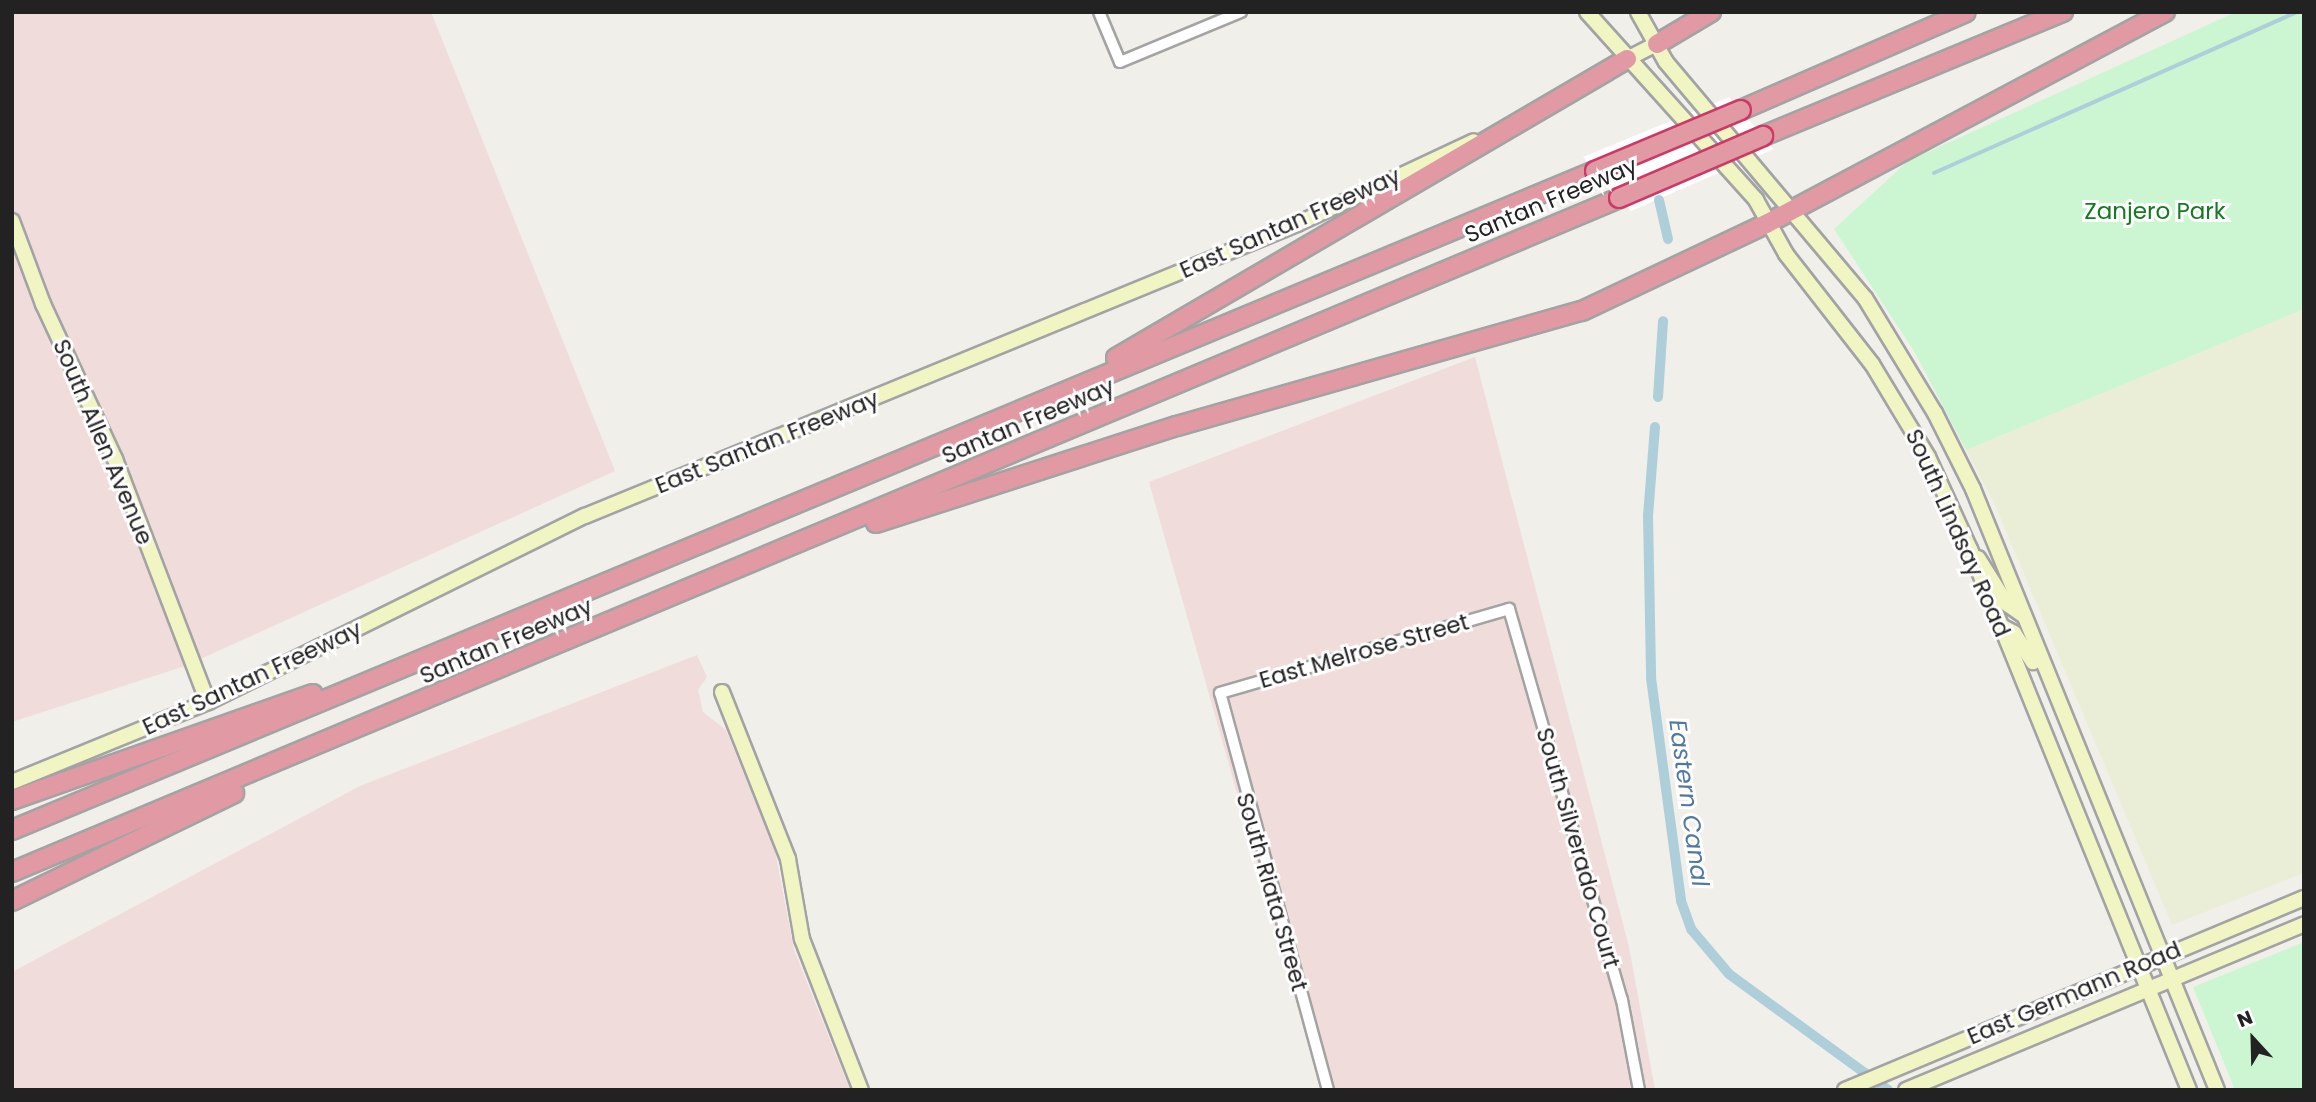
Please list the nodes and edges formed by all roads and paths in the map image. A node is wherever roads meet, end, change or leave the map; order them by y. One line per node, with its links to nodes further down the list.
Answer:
1 (1100, 12): 2 (street)
2 (1241, 12)
3 (1587, 12): 10 (main road, South Lindsay Road)
4 (1638, 12): 9 (main road, South Lindsay Road)
5 (1711, 12): 9 (highway)
6 (1966, 12): 15 (highway, Santan Freeway, bridge)
7 (2063, 12): 17 (highway, Santan Freeway, bridge)
8 (2165, 12): 12 (highway)
9 (1657, 44): 10 (main road); 12 (main road, South Lindsay Road)
10 (1627, 59): 11 (highway); 14 (main road, South Lindsay Road)
11 (1529, 115): 15 (highway); 24 (main road, East Santan Freeway)
12 (1793, 208): 14 (highway); 19 (main road, South Lindsay Road)
13 (12, 221): 24 (main road, South Allen Avenue)
14 (1766, 224): 16 (main road, South Lindsay Road); 17 (highway)
15 (1062, 390): 21 (highway, Santan Freeway)
16 (1970, 549): 19 (main road); 20 (main road, South Lindsay Road)
17 (682, 594): 26 (highway, Santan Freeway)
18 (1509, 609): 23 (street, East Melrose Street); 40 (street, South Silverado Court)
19 (2024, 616): 25 (main road, South Lindsay Road)
20 (2001, 626): 25 (main road); 35 (main road, South Lindsay Road)
21 (368, 681): 28 (highway); 29 (highway, Santan Freeway)
22 (722, 692): 38 (main road)
23 (1220, 693): 39 (street, South Riata Street)
24 (208, 702): 27 (main road, East Santan Freeway)
25 (2060, 705): 34 (main road, South Lindsay Road)
26 (407, 709): 30 (highway, Santan Freeway); 32 (highway)
27 (12, 782)
28 (12, 800)
29 (12, 830)
30 (12, 873)
31 (2304, 898): 34 (main road, East Germann Road)
32 (12, 901)
33 (2304, 924): 36 (main road, East Germann Road)
34 (2162, 955): 35 (main road, East Germann Road); 36 (main road, South Lindsay Road)
35 (2139, 965): 37 (main road, South Lindsay Road); 41 (main road, East Germann Road)
36 (2173, 979): 37 (main road, East Germann Road); 44 (main road, South Lindsay Road)
37 (2149, 989): 42 (main road, East Germann Road); 43 (main road, South Lindsay Road)
38 (861, 1090)
39 (1328, 1090)
40 (1639, 1090)
41 (1845, 1090)
42 (1907, 1090)
43 (2189, 1090)
44 (2217, 1090)

